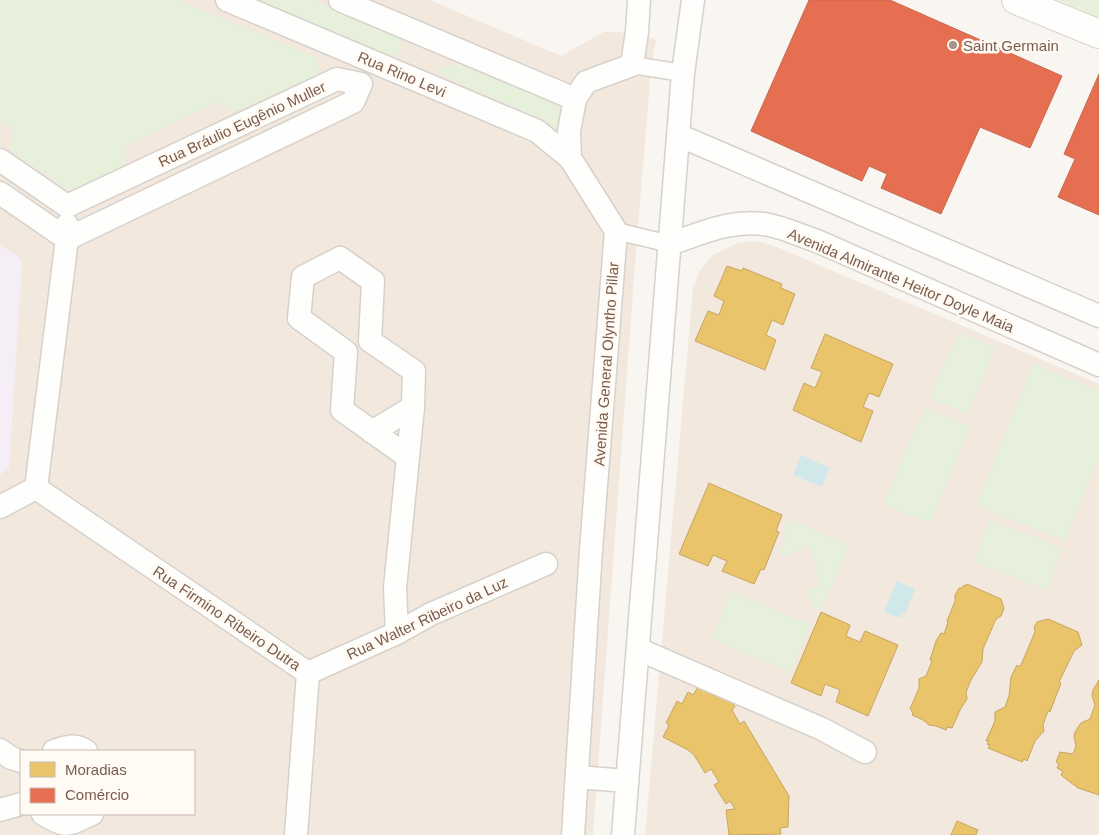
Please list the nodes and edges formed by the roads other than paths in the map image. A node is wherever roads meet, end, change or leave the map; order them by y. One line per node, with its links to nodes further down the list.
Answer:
1 (227, 0): 11 (street, Rua Rino Levi)
2 (340, 0): 9 (street)
3 (639, 0): 7 (street)
4 (694, 0): 8 (street)
5 (1016, 0): 6 (main road)
6 (1099, 34)
7 (632, 65): 8 (street); 9 (street)
8 (683, 72): 10 (street)
9 (574, 99): 11 (street)
10 (678, 135): 17 (street); 18 (street)
11 (570, 158): 15 (street)
12 (0, 160): 14 (street)
13 (0, 193): 16 (street)
14 (67, 206): 16 (street); 16 (street, Rua Bráulio Eugênio Muller)
15 (616, 231): 17 (street); 36 (street, Avenida General Olyntho Pillar)
16 (66, 238): 23 (street)
17 (670, 244): 19 (street, Avenida Almirante Heitor Doyle Maia); 29 (street)
18 (1099, 316)
19 (1099, 365)
20 (413, 407): 21 (street); 21 (street); 22 (street)
21 (372, 432): 22 (street)
22 (408, 456): 26 (street)
23 (36, 488): 24 (street); 30 (street, Rua Firmino Ribeiro Dutra)
24 (0, 507)
25 (546, 564): 27 (street, Rua Walter Ribeiro da Luz)
26 (395, 588): 27 (street); 28 (street)
27 (431, 614): 28 (street, Rua Walter Ribeiro da Luz)
28 (397, 632): 30 (street, Rua Walter Ribeiro da Luz)
29 (638, 649): 34 (street); 37 (street)
30 (308, 673): 42 (street, Rua Firmino Ribeiro Dutra)
31 (0, 750): 35 (street)
32 (57, 750): 33 (street)
33 (84, 750)
34 (865, 752)
35 (20, 761)
36 (577, 777): 37 (street); 43 (street, Avenida General Olyntho Pillar)
37 (627, 781): 44 (street)
38 (20, 804): 39 (street)
39 (0, 810)
40 (45, 815): 41 (street)
41 (90, 815)
42 (296, 835)
43 (573, 835)
44 (623, 835)

